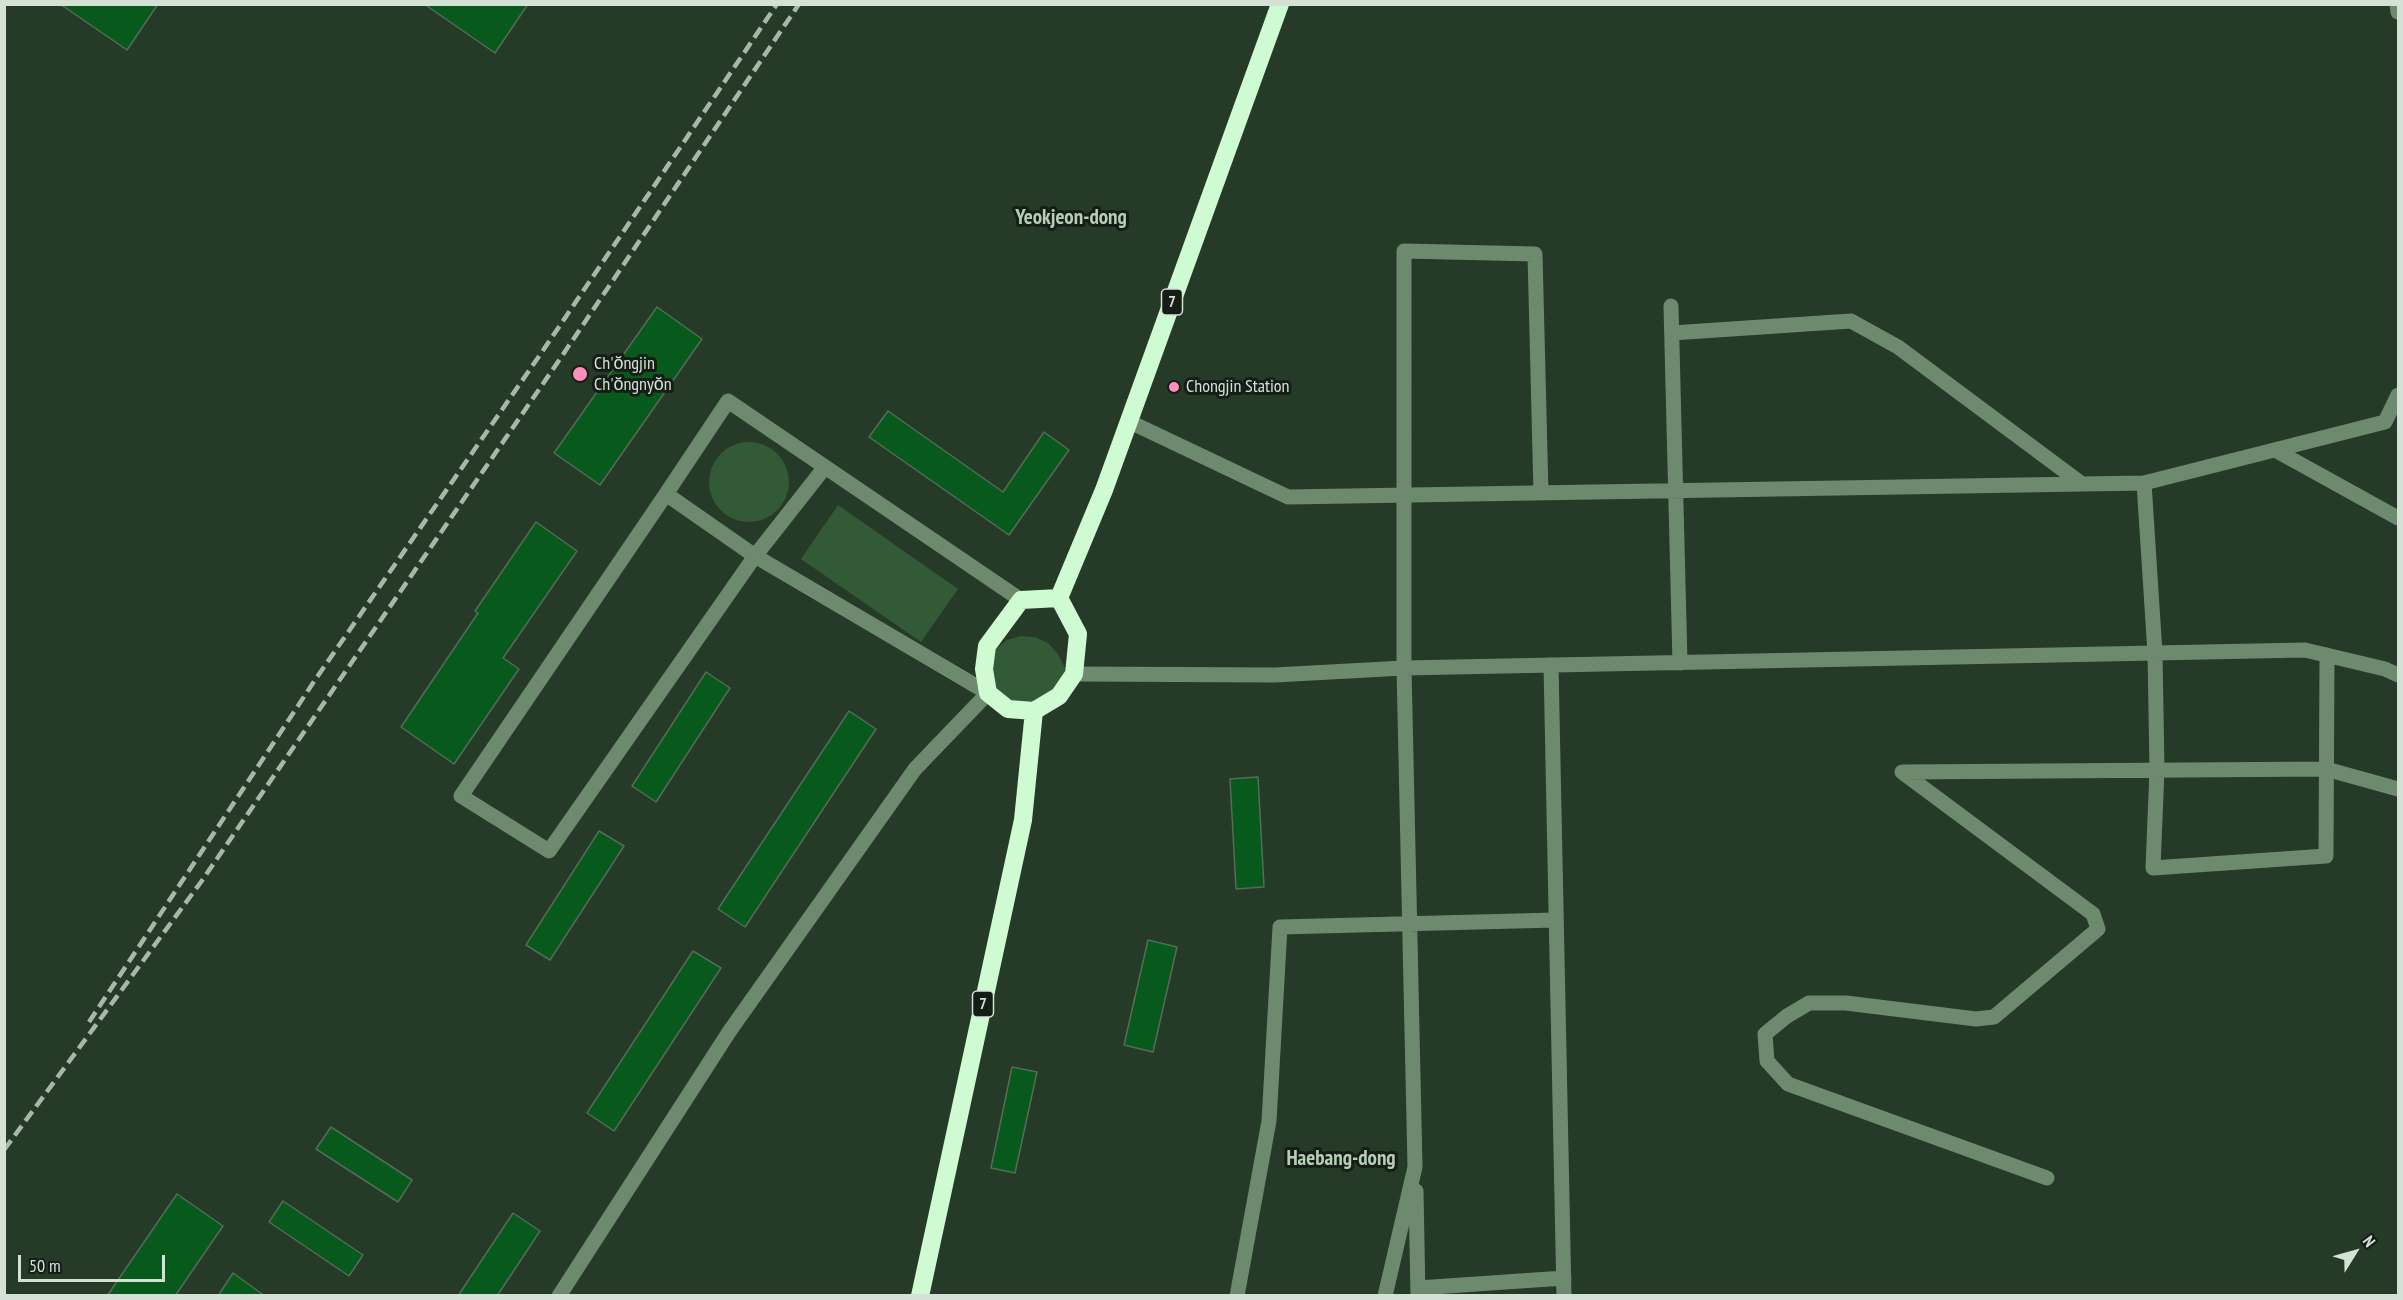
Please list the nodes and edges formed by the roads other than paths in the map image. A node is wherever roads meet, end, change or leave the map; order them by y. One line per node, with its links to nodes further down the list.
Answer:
1 (1280, 4): 8 (highway, 7)
2 (2397, 4): 3 (street)
3 (2398, 12)
4 (1671, 306): 5 (street)
5 (1671, 333): 13 (street); 14 (street)
6 (2398, 395): 9 (street)
7 (2398, 414): 9 (street)
8 (1128, 421): 17 (street); 20 (highway, 7)
9 (2385, 422): 10 (street)
10 (2275, 450): 12 (street); 18 (street)
11 (825, 467): 16 (street); 19 (street); 21 (street)
12 (2144, 483): 13 (street); 22 (street)
13 (2082, 484): 14 (street)
14 (1676, 490): 15 (street); 24 (street)
15 (1541, 493): 17 (street); 17 (street)
16 (666, 494): 19 (street); 19 (street)
17 (1403, 495): 26 (street)
18 (2398, 518)
19 (755, 556): 29 (street)
20 (1059, 598): 21 (highway); 27 (highway)
21 (1021, 600): 29 (highway)
22 (2155, 653): 23 (street); 24 (street); 32 (street)
23 (2327, 655): 28 (street); 31 (street)
24 (1680, 663): 25 (street)
25 (1551, 665): 26 (street); 34 (street)
26 (1404, 668): 27 (street); 35 (street)
27 (1074, 674): 30 (highway)
28 (2398, 675)
29 (988, 693): 30 (highway); 40 (street)
30 (1034, 711): 41 (highway, 7)
31 (2326, 769): 32 (street); 32 (street); 33 (street)
32 (2157, 770): 37 (street)
33 (2398, 789)
34 (1557, 920): 35 (street); 38 (street)
35 (1410, 924): 36 (street); 42 (street)
36 (1415, 1167): 39 (street); 43 (street)
37 (2047, 1178)
38 (1564, 1278): 39 (street); 44 (street)
39 (1418, 1292)
40 (559, 1296)
41 (920, 1296)
42 (1237, 1296)
43 (1385, 1296)
44 (1564, 1296)

